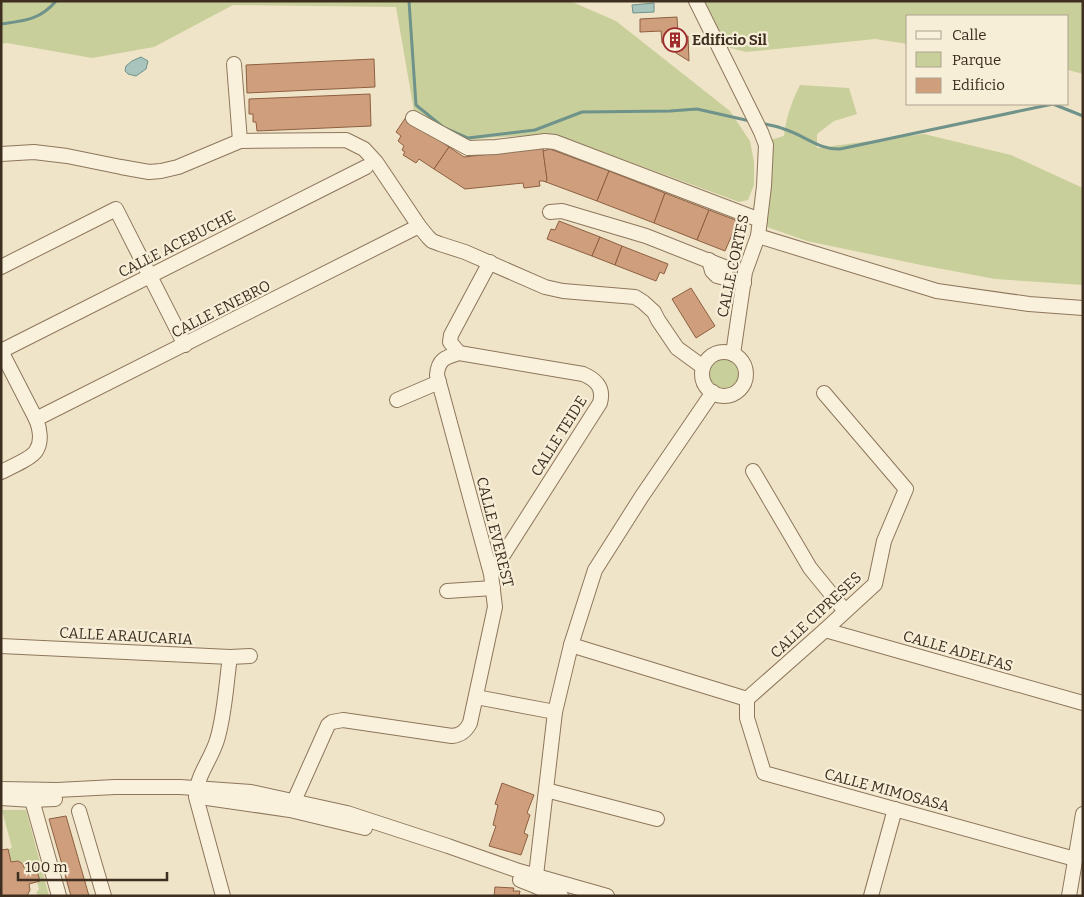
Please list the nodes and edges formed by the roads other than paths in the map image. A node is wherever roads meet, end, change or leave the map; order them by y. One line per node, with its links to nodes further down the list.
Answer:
1 (696, 1): 8 (street, CALLE CORTES)
2 (234, 64): 4 (street)
3 (413, 118): 8 (street)
4 (240, 141): 5 (street); 9 (street)
5 (1, 154)
6 (366, 167): 15 (street, CALLE ACEBUCHE)
7 (550, 212): 11 (street)
8 (760, 220): 10 (street, CALLE CORTES)
9 (420, 226): 12 (street); 18 (street, CALLE ENEBRO)
10 (758, 236): 16 (street, CALLE CORTES); 17 (street)
11 (709, 260): 14 (street); 16 (street)
12 (490, 262): 20 (street); 22 (street)
13 (1, 267): 15 (street)
14 (727, 268)
15 (149, 276): 18 (street); 19 (street, CALLE ACEBUCHE)
16 (744, 283): 21 (street, CALLE CORTES)
17 (1083, 308)
18 (185, 345): 27 (street, CALLE ENEBRO)
19 (1, 351): 28 (street)
20 (459, 353): 23 (street, CALLE EVEREST); 32 (street, CALLE TEIDE)
21 (733, 354): 22 (street); 24 (street)
22 (703, 367): 24 (street)
23 (439, 382): 26 (street); 32 (street, CALLE EVEREST)
24 (713, 392): 37 (street)
25 (824, 393): 35 (street, CALLE CIPRESES)
26 (397, 400)
27 (50, 413): 28 (street, CALLE ENEBRO); 29 (street)
28 (36, 420): 29 (street)
29 (36, 452): 30 (street)
30 (1, 472)
31 (752, 472): 35 (street)
32 (491, 574): 33 (street, CALLE EVEREST)
33 (494, 588): 34 (street); 41 (street, CALLE EVEREST)
34 (447, 590)
35 (845, 611): 36 (street, CALLE CIPRESES)
36 (825, 630): 42 (street, CALLE CIPRESES); 43 (street, CALLE ADELFAS)
37 (571, 645): 42 (street); 44 (street)
38 (1, 646): 40 (street, CALLE ARAUCARIA)
39 (250, 656): 40 (street, CALLE ARAUCARIA)
40 (230, 657): 47 (street)
41 (476, 697): 44 (street); 50 (street, CALLE EVEREST)
42 (747, 699): 51 (street, CALLE MIMOSASA)
43 (1083, 703)
44 (555, 712): 46 (street)
45 (1, 789): 47 (street)
46 (546, 790): 54 (street); 56 (street)
47 (196, 793): 49 (street); 50 (street); 56 (street); 59 (street)
48 (1, 798): 49 (street)
49 (32, 800): 57 (street)
50 (294, 801): 56 (street)
51 (895, 809): 55 (street, CALLE MIMOSASA); 62 (street)
52 (79, 811): 58 (street)
53 (1083, 814): 55 (street)
54 (656, 819)
55 (1075, 859): 63 (street)
56 (535, 886): 60 (street); 61 (street)
57 (59, 896)
58 (104, 896)
59 (223, 896)
60 (561, 896)
61 (607, 896)
62 (871, 896)
63 (1069, 896)

